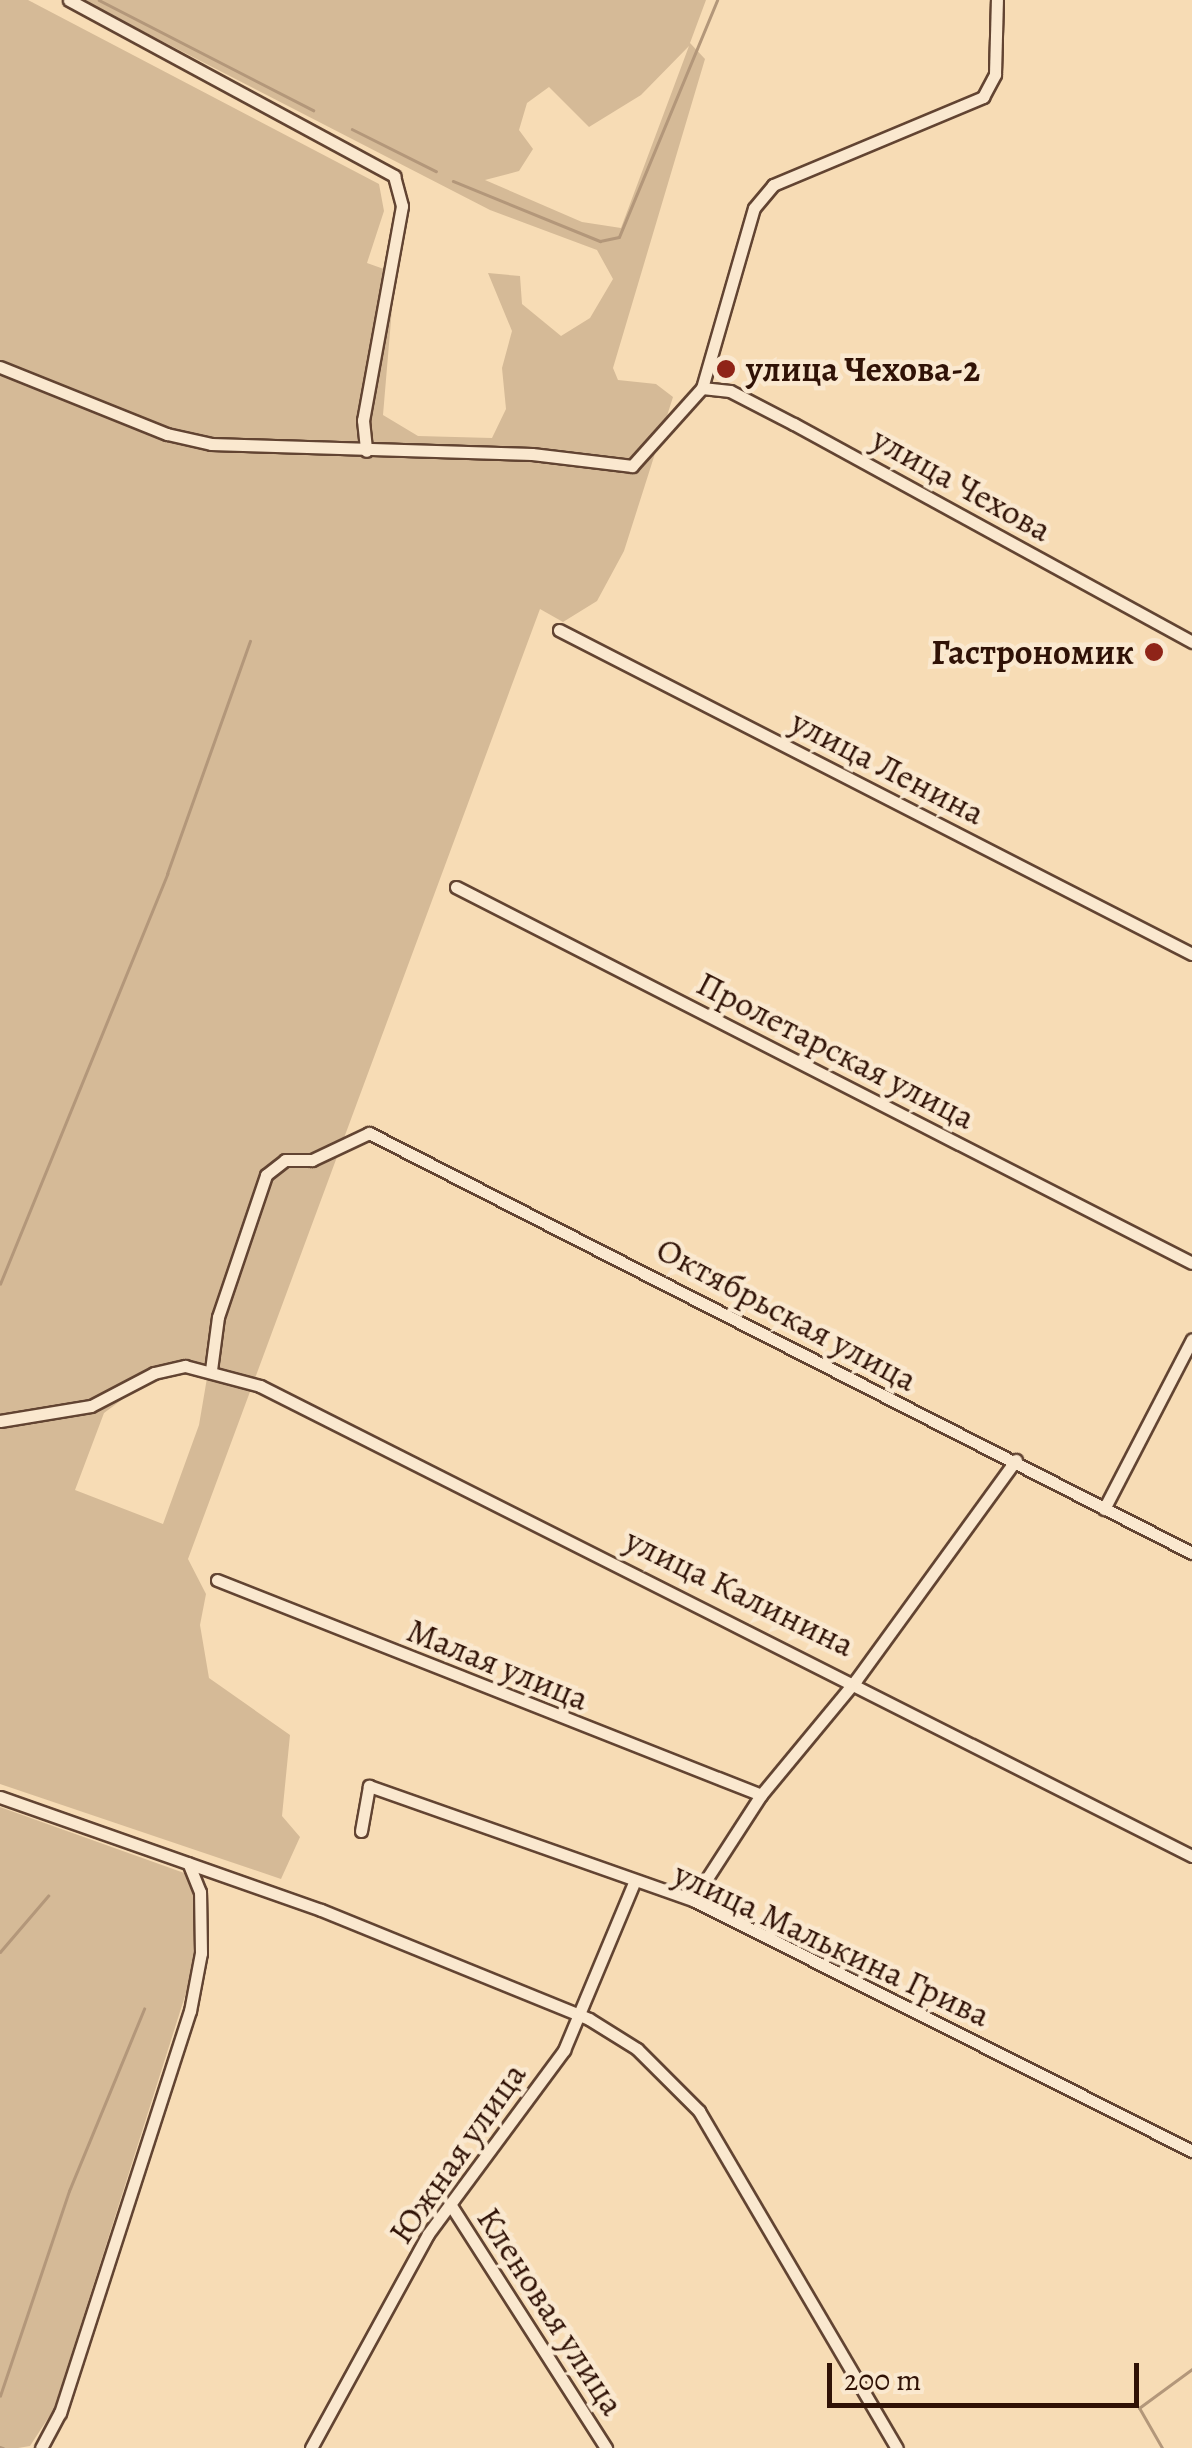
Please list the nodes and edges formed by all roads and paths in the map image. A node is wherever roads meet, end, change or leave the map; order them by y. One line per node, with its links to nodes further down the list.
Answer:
1 (69, 0): 5 (street)
2 (997, 0): 4 (street)
3 (0, 367): 5 (street)
4 (702, 388): 5 (street); 7 (street, улица Чехова)
5 (366, 451)
6 (559, 630): 9 (street, улица Ленина)
7 (1192, 642)
8 (456, 887): 10 (street, Пролетарская улица)
9 (1192, 954)
10 (1192, 1262)
11 (1192, 1339): 15 (street)
12 (211, 1370): 13 (street); 14 (street, Октябрьская улица); 18 (street, улица Калинина)
13 (0, 1421)
14 (1016, 1460): 15 (street, Октябрьская улица); 18 (street)
15 (1104, 1509): 16 (street, Октябрьская улица)
16 (1192, 1553)
17 (218, 1580): 19 (street, Малая улица)
18 (856, 1680): 19 (street); 22 (street, улица Калинина)
19 (760, 1796): 25 (street)
20 (0, 1797): 23 (street)
21 (361, 1831): 24 (street, улица Малькина Грива)
22 (1192, 1856)
23 (188, 1863): 26 (street); 29 (street)
24 (634, 1882): 25 (street, улица Малькина Грива); 26 (street, Южная улица)
25 (693, 1900): 27 (street, улица Малькина Грива)
26 (580, 2015): 28 (street, Южная улица); 32 (street)
27 (1192, 2152)
28 (450, 2204): 30 (street, Южная улица); 31 (street, Кленовая улица)
29 (41, 2448)
30 (311, 2448)
31 (606, 2448)
32 (897, 2448)

